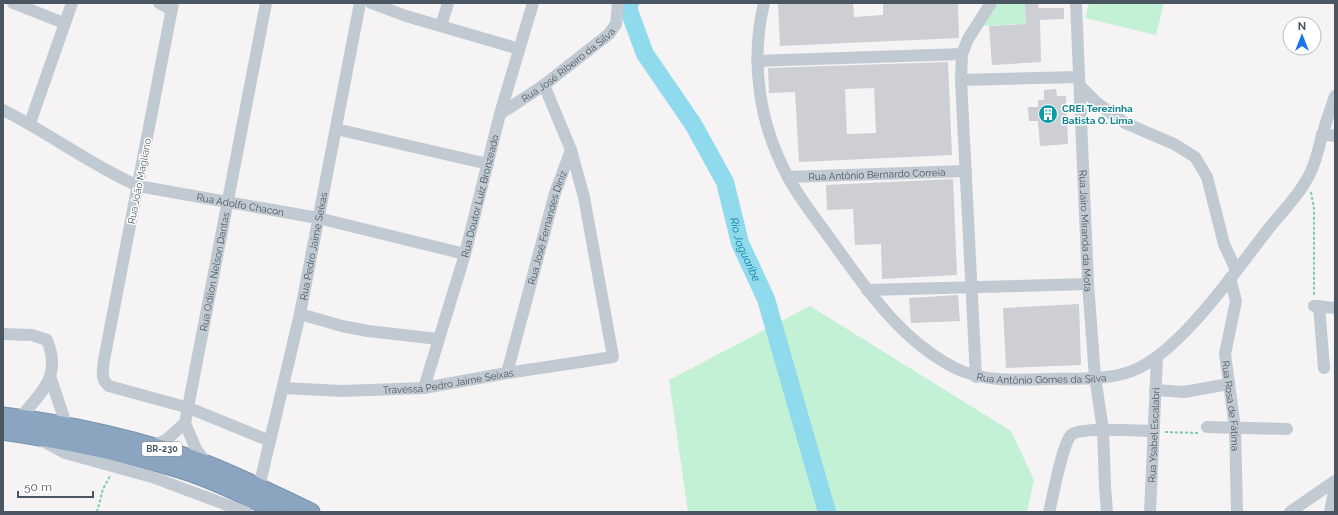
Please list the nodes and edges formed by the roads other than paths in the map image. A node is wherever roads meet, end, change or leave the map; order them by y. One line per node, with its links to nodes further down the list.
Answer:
1 (13, 3): 14 (street)
2 (72, 3): 14 (street)
3 (159, 3): 13 (street)
4 (266, 3): 34 (street, Rua Odilon Nelson Dantas)
5 (360, 3): 26 (street, Rua Pedro Jaime Seixas)
6 (371, 3): 15 (street)
7 (448, 3): 15 (street)
8 (533, 3): 16 (street, Rua Doutor Luiz Bronzeado)
9 (618, 3): 21 (street, Rua José Ribeiro da Silva)
10 (764, 3): 18 (street)
11 (991, 3): 17 (street, Rua Antônio Gomes da Silva)
12 (1076, 3): 20 (street, Rua Jairo Miranda da Mota)
13 (173, 7): 33 (street, Rua João Magliano)
14 (64, 23): 25 (street)
15 (441, 26): 16 (street)
16 (519, 49): 24 (street, Rua Doutor Luiz Bronzeado)
17 (962, 54): 18 (street); 19 (street, Rua Antônio Gomes da Silva)
18 (757, 61): 32 (street)
19 (961, 80): 20 (street); 31 (street, Rua Antônio Gomes da Silva)
20 (1079, 82): 37 (street); 38 (street, Rua Jairo Miranda da Mota)
21 (544, 85): 24 (street, Rua José Ribeiro da Silva); 29 (street)
22 (1335, 96): 27 (street, Rua Antônio Gomes da Silva)
23 (3, 110): 25 (street, Rua Adolfo Chacon)
24 (500, 114): 30 (street, Rua Doutor Luiz Bronzeado)
25 (30, 123): 33 (street, Rua Adolfo Chacon)
26 (336, 129): 30 (street); 35 (street, Rua Pedro Jaime Seixas)
27 (1322, 134): 28 (street); 37 (street, Rua Antônio Gomes da Silva)
28 (1335, 136)
29 (571, 150): 47 (street, Rua José Fernandes Diniz); 47 (street, Travessa Pedro Jaime Seixas)
30 (488, 164): 36 (street, Rua Doutor Luiz Bronzeado)
31 (966, 171): 32 (street, Rua Antônio Bernardo Correia); 39 (street, Rua Antônio Gomes da Silva)
32 (788, 177): 40 (street)
33 (138, 186): 34 (street, Rua Adolfo Chacon); 55 (street, Rua João Magliano)
34 (228, 202): 35 (street, Rua Adolfo Chacon); 55 (street, Rua Odilon Nelson Dantas)
35 (318, 218): 36 (street, Rua Adolfo Chacon); 42 (street, Rua Pedro Jaime Seixas)
36 (465, 254): 44 (street, Rua Doutor Luiz Bronzeado)
37 (1233, 274): 45 (street, Rua Antônio Gomes da Silva); 51 (street, Rua Rosa de Fátima)
38 (1088, 284): 39 (street); 49 (street, Rua Jairo Miranda da Mota)
39 (972, 287): 40 (street); 48 (street, Rua Antônio Gomes da Silva)
40 (867, 290): 48 (street)
41 (1335, 308): 46 (street)
42 (300, 314): 44 (street); 52 (street, Rua Pedro Jaime Seixas)
43 (3, 334): 50 (street)
44 (438, 339): 53 (street, Rua Doutor Luiz Bronzeado)
45 (1157, 358): 49 (street, Rua Antônio Gomes da Silva); 54 (street, Rua Ysabel Escalabri)
46 (1324, 368)
47 (507, 373): 53 (street, Travessa Pedro Jaime Seixas)
48 (976, 377): 49 (street, Rua Antônio Gomes da Silva)
49 (1095, 377): 63 (street, Rua Jairo Miranda da Mota)
50 (51, 378): 57 (street); 59 (street)
51 (1229, 384): 54 (street); 61 (street, Rua Rosa de Fátima)
52 (283, 388): 53 (street, Travessa Pedro Jaime Seixas); 67 (street, Rua Pedro Jaime Seixas)
53 (424, 388)
54 (1155, 390): 65 (street, Rua Ysabel Escalabri)
55 (189, 408): 58 (street, Rua Odilon Nelson Dantas); 67 (street, Rua João Magliano)
56 (3, 416): 57 (highway, BR-230)
57 (20, 418): 59 (highway, BR-230)
58 (185, 423): 68 (street); 69 (street)
59 (67, 427): 68 (highway, BR-230)
60 (1207, 428): 61 (street)
61 (1236, 428): 62 (street); 79 (street, Rua Rosa de Fátima)
62 (1287, 429)
63 (1103, 430): 65 (street); 76 (street); 77 (street, Rua Jairo Miranda da Mota)
64 (3, 431): 66 (highway, BR-230)
65 (1154, 432): 78 (street, Rua Ysabel Escalabri)
66 (34, 435): 73 (street); 74 (highway, BR-230)
67 (270, 441): 71 (street, Rua Pedro Jaime Seixas)
68 (152, 446): 69 (highway, BR-230)
69 (207, 464): 71 (highway, BR-230)
70 (1335, 481): 80 (street)
71 (259, 487): 75 (highway, BR-230)
72 (1335, 487): 81 (street)
73 (246, 512)
74 (280, 512)
75 (311, 512)
76 (1049, 512)
77 (1107, 512)
78 (1150, 512)
79 (1237, 512)
80 (1290, 512)
81 (1330, 512)

